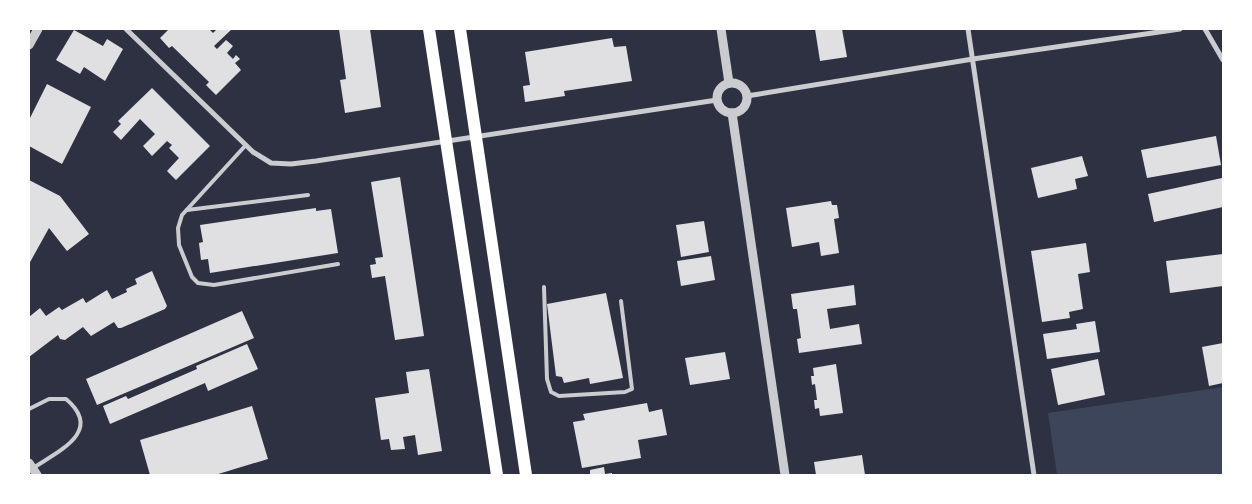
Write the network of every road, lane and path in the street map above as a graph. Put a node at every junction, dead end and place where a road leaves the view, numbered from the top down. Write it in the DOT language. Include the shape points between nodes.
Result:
graph roads {
  1 [pos="38,29"];
  2 [pos="126,29"];
  3 [pos="429,29"];
  4 [pos="460,29"];
  5 [pos="721,29"];
  6 [pos="968,29"];
  7 [pos="1180,29"];
  8 [pos="1205,29"];
  9 [pos="29,45"];
  10 [pos="973,59"];
  11 [pos="1223,60"];
  12 [pos="729,83"];
  13 [pos="747,96"];
  14 [pos="717,100"];
  15 [pos="732,114"];
  16 [pos="476,136"];
  17 [pos="446,140"];
  18 [pos="246,146"];
  19 [pos="308,194"];
  20 [pos="187,210"];
  21 [pos="338,264"];
  22 [pos="544,287"];
  23 [pos="621,301"];
  24 [pos="29,409"];
  25 [pos="33,469"];
  26 [pos="497,475"];
  27 [pos="526,475"];
  28 [pos="785,475"];
  29 [pos="1034,475"];
  1 -- 9 [label="street"];
  2 -- 18 [label="street"];
  3 -- 17 [label="main road"];
  4 -- 16 [label="main road"];
  5 -- 12 [label="street"];
  6 -- 10 [label="street"];
  7 -- 10 [label="street"];
  8 -- 11 [label="street"];
  10 -- 13 [label="street"];
  10 -- 29 [label="street"];
  12 -- 13 [label="street" via="739,85"];
  12 -- 14 [label="street" via="721,88"];
  13 -- 15 [label="street" via="745,106"];
  14 -- 15 [label="street" via="722,110"];
  14 -- 16 [label="street"];
  15 -- 28 [label="street"];
  16 -- 17 [label="street"];
  16 -- 27 [label="main road"];
  17 -- 18 [label="street" via="291,164 271,163"];
  17 -- 26 [label="main road"];
  18 -- 20 [label="lane"];
  19 -- 20 [label="lane"];
  20 -- 21 [label="lane" via="178,228 179,245 192,277 198,282 214,285"];
  22 -- 23 [label="lane" via="548,379 551,392 559,396 632,389"];
  24 -- 25 [label="lane" via="49,399 66,399 82,418 80,432 69,444"];
}
